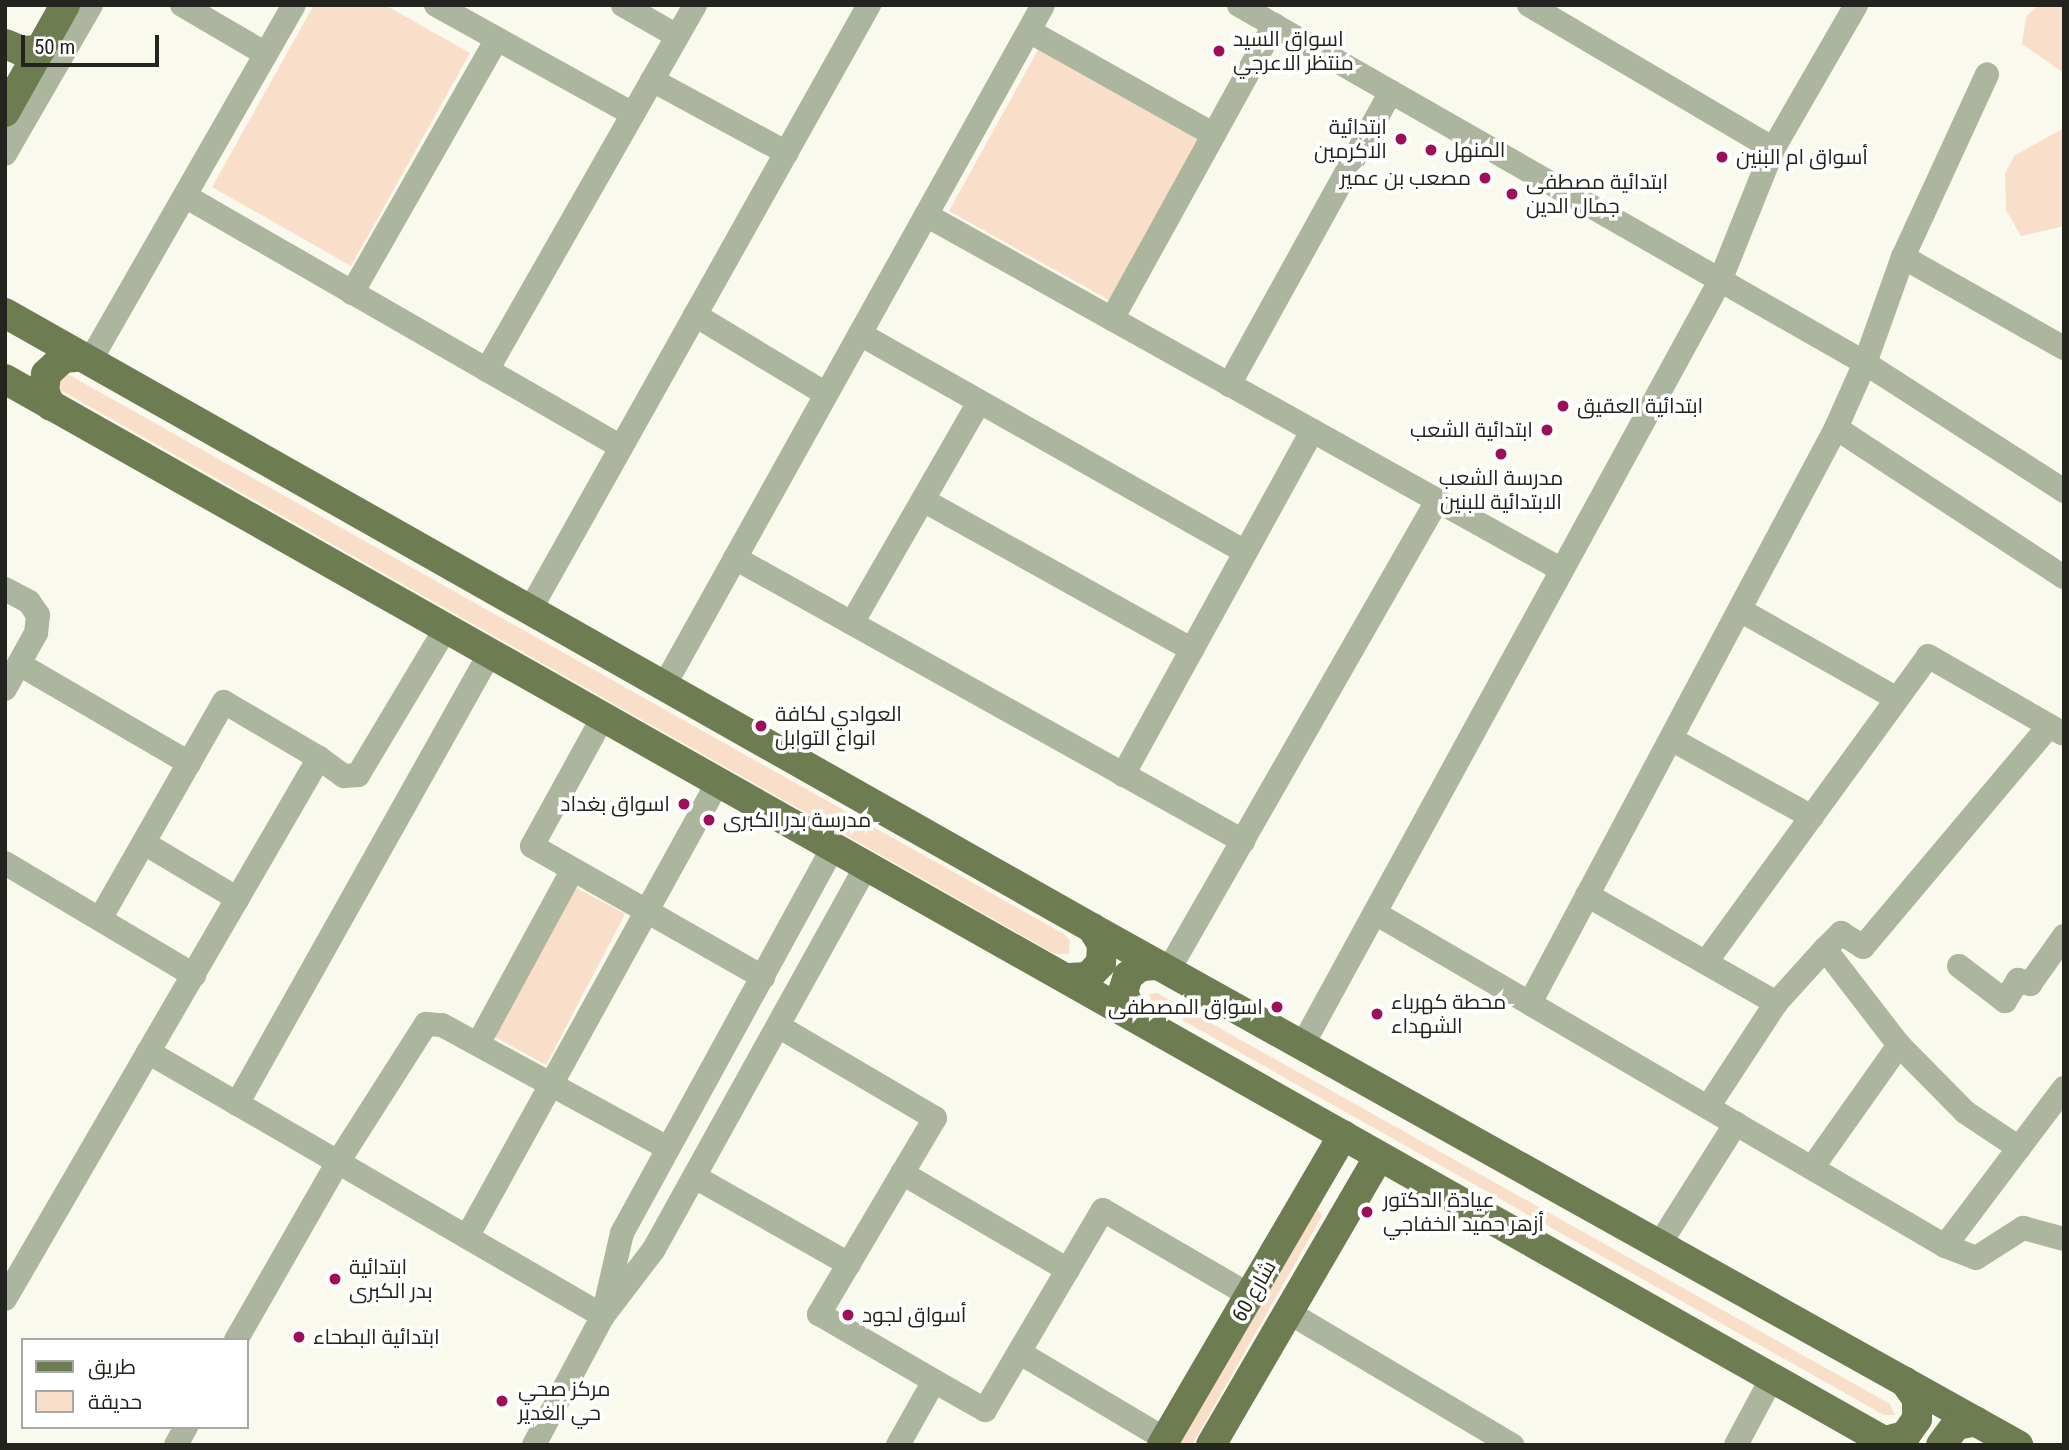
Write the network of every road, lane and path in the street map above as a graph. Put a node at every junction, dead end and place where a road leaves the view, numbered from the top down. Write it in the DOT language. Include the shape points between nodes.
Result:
graph roads {
  1 [pos="65,5"];
  2 [pos="91,5"];
  3 [pos="182,5"];
  4 [pos="294,5"];
  5 [pos="436,5"];
  6 [pos="623,5"];
  7 [pos="695,5"];
  8 [pos="869,5"];
  9 [pos="1043,5"];
  10 [pos="1239,5"];
  11 [pos="1529,5"];
  12 [pos="1856,5"];
  13 [pos="1274,25"];
  14 [pos="1029,31"];
  15 [pos="677,36"];
  16 [pos="497,39"];
  17 [pos="5,44"];
  18 [pos="40,50"];
  19 [pos="266,54"];
  20 [pos="1987,74"];
  21 [pos="652,80"];
  22 [pos="1391,92"];
  23 [pos="8,94"];
  24 [pos="633,114"];
  25 [pos="1214,135"];
  26 [pos="1773,149"];
  27 [pos="787,153"];
  28 [pos="5,154"];
  29 [pos="185,196"];
  30 [pos="926,215"];
  31 [pos="1903,257"];
  32 [pos="1720,281"];
  33 [pos="352,292"];
  34 [pos="5,313"];
  35 [pos="695,316"];
  36 [pos="1112,319"];
  37 [pos="860,334"];
  38 [pos="2064,348"];
  39 [pos="85,359"];
  40 [pos="1865,363"];
  41 [pos="487,370"];
  42 [pos="5,379"];
  43 [pos="1229,385"];
  44 [pos="827,394"];
  45 [pos="979,402"];
  46 [pos="51,406"];
  47 [pos="1836,428"];
  48 [pos="1312,431"];
  49 [pos="621,447"];
  50 [pos="2064,491"];
  51 [pos="923,500"];
  52 [pos="1437,501"];
  53 [pos="1245,552"];
  54 [pos="735,558"];
  55 [pos="1562,570"];
  56 [pos="2064,577"];
  57 [pos="5,589"];
  58 [pos="530,610"];
  59 [pos="1741,610"];
  60 [pos="852,623"];
  61 [pos="446,628"];
  62 [pos="1192,650"];
  63 [pos="490,653"];
  64 [pos="19,664"];
  65 [pos="664,686"];
  66 [pos="5,689"];
  67 [pos="1897,699"];
  68 [pos="603,717"];
  69 [pos="2056,730"];
  70 [pos="1671,739"];
  71 [pos="319,758"];
  72 [pos="189,764"];
  73 [pos="1123,775"];
  74 [pos="718,782"];
  75 [pos="1812,817"];
  76 [pos="1243,841"];
  77 [pos="144,843"];
  78 [pos="833,847"];
  79 [pos="5,863"];
  80 [pos="866,866"];
  81 [pos="572,871"];
  82 [pos="1587,895"];
  83 [pos="237,899"];
  84 [pos="647,912"];
  85 [pos="1375,913"];
  86 [pos="100,919"];
  87 [pos="1092,928"];
  88 [pos="2064,936"];
  89 [pos="1825,948"];
  90 [pos="1706,961"];
  91 [pos="1959,966"];
  92 [pos="1163,968"];
  93 [pos="194,975"];
  94 [pos="762,977"];
  95 [pos="1069,978"];
  96 [pos="1530,1003"];
  97 [pos="1776,1003"];
  98 [pos="1132,1015"];
  99 [pos="778,1026"];
  100 [pos="478,1044"];
  101 [pos="1302,1045"];
  102 [pos="1899,1045"];
  103 [pos="148,1052"];
  104 [pos="551,1086"];
  105 [pos="2064,1088"];
  106 [pos="694,1102"];
  107 [pos="237,1104"];
  108 [pos="1708,1107"];
  109 [pos="725,1121"];
  110 [pos="1736,1124"];
  111 [pos="1343,1135"];
  112 [pos="668,1148"];
  113 [pos="2019,1148"];
  114 [pos="1379,1156"];
  115 [pos="338,1162"];
  116 [pos="1812,1168"];
  117 [pos="902,1173"];
  118 [pos="695,1177"];
  119 [pos="1306,1200"];
  120 [pos="1340,1221"];
  121 [pos="467,1237"];
  122 [pos="2064,1238"];
  123 [pos="1659,1245"];
  124 [pos="1945,1246"];
  125 [pos="849,1265"];
  126 [pos="1068,1270"];
  127 [pos="1251,1297"];
  128 [pos="5,1299"];
  129 [pos="1288,1312"];
  130 [pos="603,1316"];
  131 [pos="237,1338"];
  132 [pos="1020,1353"];
  133 [pos="1772,1378"];
  134 [pos="934,1381"];
  135 [pos="1905,1382"];
  136 [pos="1976,1421"];
  137 [pos="185,1429"];
  138 [pos="1163,1442"];
  139 [pos="1888,1443"];
  140 [pos="176,1445"];
  141 [pos="534,1445"];
  142 [pos="898,1445"];
  143 [pos="1211,1445"];
  144 [pos="1512,1445"];
  145 [pos="1736,1445"];
  146 [pos="1941,1445"];
  147 [pos="2018,1445"];
  1 -- 18 [label="main road"];
  2 -- 28 [label="street"];
  3 -- 19 [label="street"];
  4 -- 19 [label="street"];
  5 -- 16 [label="street"];
  6 -- 15 [label="street"];
  7 -- 15 [label="street"];
  8 -- 27 [label="street"];
  9 -- 14 [label="street"];
  10 -- 13 [label="street"];
  11 -- 26 [label="street"];
  12 -- 26 [label="street"];
  13 -- 22 [label="street"];
  13 -- 25 [label="street"];
  14 -- 25 [label="street"];
  14 -- 30 [label="street"];
  15 -- 21 [label="street"];
  16 -- 24 [label="street"];
  16 -- 33 [label="street"];
  17 -- 18 [label="main road" via="22,51"];
  18 -- 23 [label="main road"];
  19 -- 29 [label="street"];
  20 -- 31 [label="street"];
  21 -- 24 [label="street"];
  21 -- 27 [label="street"];
  22 -- 32 [label="street"];
  22 -- 43 [label="street"];
  24 -- 41 [label="street"];
  25 -- 36 [label="street"];
  26 -- 32 [label="street"];
  27 -- 35 [label="street"];
  29 -- 33 [label="street"];
  29 -- 39 [label="street"];
  30 -- 36 [label="street"];
  30 -- 37 [label="street"];
  31 -- 38 [label="street"];
  31 -- 40 [label="street"];
  32 -- 40 [label="street"];
  32 -- 55 [label="street"];
  33 -- 41 [label="street"];
  34 -- 39 [label="main road"];
  35 -- 44 [label="street"];
  35 -- 49 [label="street"];
  36 -- 43 [label="street"];
  37 -- 44 [label="street"];
  37 -- 45 [label="street"];
  39 -- 46 [label="main road" via="63,358 46,374 44,391"];
  39 -- 58 [label="main road"];
  40 -- 47 [label="street"];
  40 -- 50 [label="street"];
  41 -- 49 [label="street"];
  42 -- 46 [label="main road"];
  43 -- 48 [label="street"];
  44 -- 54 [label="street"];
  45 -- 51 [label="street"];
  45 -- 53 [label="street"];
  46 -- 61 [label="main road"];
  47 -- 56 [label="street"];
  47 -- 59 [label="street"];
  48 -- 52 [label="street"];
  48 -- 53 [label="street"];
  49 -- 58 [label="street"];
  51 -- 60 [label="street"];
  51 -- 62 [label="street"];
  52 -- 55 [label="street"];
  52 -- 76 [label="street"];
  53 -- 62 [label="street"];
  54 -- 60 [label="street"];
  54 -- 65 [label="street"];
  55 -- 85 [label="street"];
  57 -- 64 [label="street" via="29,602 37,615 36,633"];
  58 -- 65 [label="main road"];
  59 -- 67 [label="street"];
  59 -- 70 [label="street"];
  60 -- 73 [label="street"];
  61 -- 63 [label="main road"];
  61 -- 71 [label="street" via="358,775 344,776"];
  62 -- 73 [label="street"];
  63 -- 68 [label="main road"];
  63 -- 107 [label="street"];
  64 -- 66 [label="street"];
  64 -- 72 [label="street"];
  65 -- 87 [label="main road"];
  67 -- 69 [label="street" via="1928,656"];
  67 -- 75 [label="street"];
  68 -- 74 [label="main road"];
  68 -- 81 [label="street" via="531,846"];
  69 -- 89 [label="street" via="1863,947 1842,933"];
  70 -- 75 [label="street"];
  70 -- 82 [label="street"];
  71 -- 72 [label="street" via="224,702"];
  71 -- 83 [label="street"];
  72 -- 77 [label="street"];
  73 -- 76 [label="street"];
  74 -- 78 [label="main road"];
  74 -- 84 [label="street"];
  75 -- 90 [label="street"];
  76 -- 92 [label="street"];
  77 -- 83 [label="street"];
  77 -- 86 [label="street"];
  78 -- 80 [label="main road"];
  78 -- 94 [label="street"];
  79 -- 86 [label="street"];
  80 -- 95 [label="main road"];
  80 -- 99 [label="street"];
  81 -- 84 [label="street"];
  81 -- 100 [label="street"];
  82 -- 90 [label="street"];
  82 -- 96 [label="street"];
  83 -- 93 [label="street"];
  84 -- 94 [label="street"];
  84 -- 104 [label="street"];
  85 -- 96 [label="street"];
  85 -- 101 [label="street"];
  86 -- 93 [label="street"];
  87 -- 92 [label="main road"];
  87 -- 95 [label="main road" via="1102,944 1101,963 1088,977"];
  88 -- 91 [label="street" via="2030,984 2018,980 2005,1001"];
  89 -- 97 [label="street"];
  89 -- 102 [label="street"];
  90 -- 97 [label="street"];
  92 -- 98 [label="main road" via="1141,966 1128,976 1122,992"];
  92 -- 101 [label="main road"];
  93 -- 103 [label="street"];
  94 -- 106 [label="street"];
  95 -- 98 [label="main road"];
  96 -- 108 [label="street"];
  97 -- 108 [label="street"];
  98 -- 111 [label="main road"];
  99 -- 109 [label="street"];
  99 -- 117 [label="street" via="935,1118"];
  100 -- 104 [label="street"];
  100 -- 115 [label="street" via="433,1021 426,1024"];
  101 -- 123 [label="main road"];
  102 -- 113 [label="street" via="1965,1112"];
  102 -- 116 [label="street"];
  103 -- 107 [label="street"];
  103 -- 128 [label="street"];
  104 -- 112 [label="street"];
  104 -- 121 [label="street"];
  105 -- 113 [label="street"];
  106 -- 109 [label="street"];
  106 -- 112 [label="street"];
  107 -- 115 [label="street"];
  108 -- 110 [label="street"];
  109 -- 118 [label="street"];
  110 -- 116 [label="street"];
  110 -- 123 [label="street"];
  111 -- 114 [label="main road"];
  111 -- 119 [label="main road, شارع 60"];
  112 -- 130 [label="street" via="622,1233"];
  113 -- 124 [label="street"];
  114 -- 120 [label="main road, شارع 60"];
  114 -- 133 [label="main road"];
  115 -- 121 [label="street"];
  115 -- 131 [label="street"];
  116 -- 124 [label="street"];
  117 -- 125 [label="street"];
  117 -- 126 [label="street"];
  118 -- 125 [label="street"];
  118 -- 130 [label="street" via="643,1267"];
  119 -- 120 [label="main road" via="1328,1203"];
  119 -- 127 [label="main road, شارع 60"];
  120 -- 129 [label="main road, شارع 60"];
  121 -- 130 [label="street"];
  122 -- 124 [label="street" via="2023,1228 1976,1258"];
  123 -- 135 [label="main road"];
  125 -- 134 [label="street" via="819,1314"];
  126 -- 127 [label="street" via="1104,1210"];
  126 -- 132 [label="street"];
  127 -- 138 [label="main road, شارع 60"];
  129 -- 143 [label="main road, شارع 60"];
  129 -- 144 [label="street"];
  130 -- 141 [label="street"];
  132 -- 134 [label="street" via="985,1410"];
  132 -- 138 [label="street"];
  133 -- 139 [label="main road"];
  133 -- 145 [label="street"];
  134 -- 142 [label="street"];
  135 -- 136 [label="main road"];
  135 -- 139 [label="main road" via="1917,1399 1917,1419 1905,1436"];
  136 -- 146 [label="main road" via="1956,1425"];
  136 -- 147 [label="main road"];
  137 -- 140 [label="street"];
}
